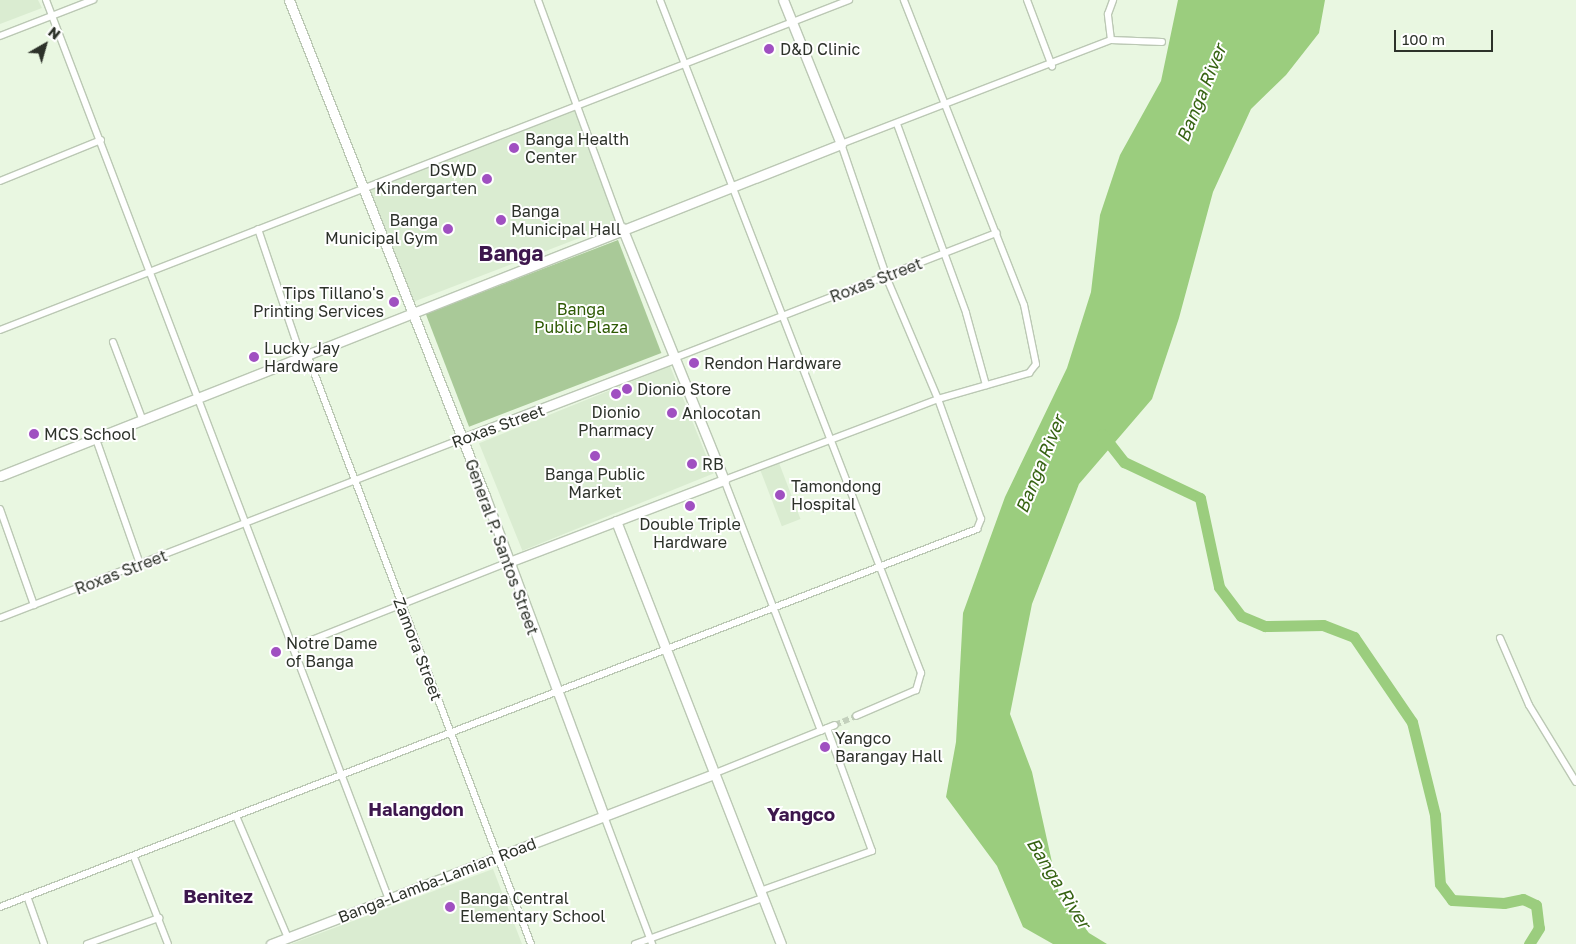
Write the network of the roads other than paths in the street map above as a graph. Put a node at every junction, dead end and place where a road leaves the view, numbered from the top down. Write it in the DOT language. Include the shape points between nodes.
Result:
graph roads {
  1 [pos="46,0"];
  2 [pos="93,0"];
  3 [pos="289,0"];
  4 [pos="538,0"];
  5 [pos="660,0"];
  6 [pos="782,0"];
  7 [pos="849,0"];
  8 [pos="904,0"];
  9 [pos="1027,0"];
  10 [pos="1114,0"];
  11 [pos="52,16"];
  12 [pos="791,22"];
  13 [pos="0,36"];
  14 [pos="1111,40"];
  15 [pos="1162,42"];
  16 [pos="683,62"];
  17 [pos="1052,66"];
  18 [pos="579,104"];
  19 [pos="949,106"];
  20 [pos="897,124"];
  21 [pos="101,140"];
  22 [pos="841,144"];
  23 [pos="0,181"];
  24 [pos="363,187"];
  25 [pos="732,190"];
  26 [pos="622,228"];
  27 [pos="258,229"];
  28 [pos="997,233"];
  29 [pos="945,254"];
  30 [pos="151,270"];
  31 [pos="887,275"];
  32 [pos="414,314"];
  33 [pos="783,316"];
  34 [pos="0,330"];
  35 [pos="113,342"];
  36 [pos="304,355"];
  37 [pos="674,358"];
  38 [pos="986,385"];
  39 [pos="200,398"];
  40 [pos="938,399"];
  41 [pos="142,420"];
  42 [pos="96,439"];
  43 [pos="462,439"];
  44 [pos="831,440"];
  45 [pos="0,476"];
  46 [pos="354,480"];
  47 [pos="724,480"];
  48 [pos="0,509"];
  49 [pos="616,522"];
  50 [pos="246,524"];
  51 [pos="508,562"];
  52 [pos="140,564"];
  53 [pos="878,567"];
  54 [pos="34,605"];
  55 [pos="401,607"];
  56 [pos="774,607"];
  57 [pos="0,618"];
  58 [pos="1500,638"];
  59 [pos="294,647"];
  60 [pos="665,649"];
  61 [pos="554,690"];
  62 [pos="856,716"];
  63 [pos="835,725"];
  64 [pos="824,730"];
  65 [pos="450,732"];
  66 [pos="344,772"];
  67 [pos="713,774"];
  68 [pos="1576,782"];
  69 [pos="236,816"];
  70 [pos="604,816"];
  71 [pos="134,857"];
  72 [pos="498,857"];
  73 [pos="761,894"];
  74 [pos="27,896"];
  75 [pos="388,897"];
  76 [pos="0,907"];
  77 [pos="159,918"];
  78 [pos="288,938"];
  79 [pos="651,941"];
  80 [pos="44,944"];
  81 [pos="87,944"];
  82 [pos="168,944"];
  83 [pos="271,944"];
  84 [pos="531,944"];
  85 [pos="635,944"];
  86 [pos="781,944"];
  1 -- 11 [label="street"];
  2 -- 11 [label="street"];
  3 -- 24 [label="main road, General P. Santos Street"];
  4 -- 18 [label="street"];
  5 -- 16 [label="street"];
  6 -- 12 [label="main road"];
  7 -- 12 [label="street"];
  8 -- 19 [label="street"];
  9 -- 17 [label="street"];
  10 -- 14 [label="street" via="1108,14"];
  11 -- 13 [label="street"];
  11 -- 21 [label="street"];
  12 -- 16 [label="street"];
  12 -- 22 [label="main road"];
  14 -- 15 [label="street"];
  14 -- 17 [label="street"];
  16 -- 18 [label="street"];
  16 -- 25 [label="street"];
  17 -- 19 [label="street"];
  18 -- 24 [label="street"];
  18 -- 26 [label="street"];
  19 -- 20 [label="street"];
  19 -- 28 [label="street"];
  20 -- 22 [label="street"];
  20 -- 29 [label="street"];
  21 -- 23 [label="street"];
  21 -- 30 [label="street"];
  22 -- 25 [label="main road"];
  22 -- 31 [label="street"];
  24 -- 27 [label="street"];
  24 -- 32 [label="main road, General P. Santos Street"];
  25 -- 26 [label="main road"];
  25 -- 33 [label="street"];
  26 -- 32 [label="main road"];
  26 -- 37 [label="main road"];
  27 -- 30 [label="street"];
  27 -- 36 [label="street, Zamora Street"];
  28 -- 29 [label="street, Roxas Street"];
  28 -- 38 [label="street" via="1024,305 1037,360 1032,371"];
  29 -- 31 [label="street, Roxas Street"];
  29 -- 38 [label="street"];
  30 -- 34 [label="street"];
  30 -- 39 [label="street"];
  31 -- 33 [label="street, Roxas Street"];
  31 -- 40 [label="street"];
  32 -- 36 [label="main road"];
  32 -- 43 [label="main road, General P. Santos Street"];
  33 -- 37 [label="street, Roxas Street"];
  33 -- 44 [label="street"];
  35 -- 41 [label="street"];
  36 -- 39 [label="main road"];
  36 -- 46 [label="street, Zamora Street"];
  37 -- 43 [label="main road, Roxas Street"];
  37 -- 47 [label="main road"];
  38 -- 40 [label="street"];
  39 -- 41 [label="main road"];
  39 -- 50 [label="street"];
  40 -- 44 [label="street"];
  40 -- 53 [label="street" via="981,524 970,534"];
  41 -- 42 [label="main road"];
  42 -- 45 [label="main road"];
  42 -- 52 [label="street"];
  43 -- 46 [label="street, Roxas Street"];
  43 -- 51 [label="main road, General P. Santos Street"];
  44 -- 47 [label="street"];
  44 -- 53 [label="street"];
  46 -- 50 [label="street, Roxas Street"];
  46 -- 55 [label="street, Zamora Street"];
  47 -- 49 [label="main road"];
  47 -- 56 [label="street"];
  48 -- 54 [label="street"];
  49 -- 51 [label="main road"];
  49 -- 60 [label="main road"];
  50 -- 52 [label="street, Roxas Street"];
  50 -- 59 [label="street"];
  51 -- 55 [label="street"];
  51 -- 61 [label="main road, General P. Santos Street"];
  52 -- 54 [label="street, Roxas Street"];
  53 -- 56 [label="street"];
  53 -- 62 [label="street" via="922,678 910,693"];
  54 -- 57 [label="street, Roxas Street"];
  55 -- 59 [label="street"];
  55 -- 65 [label="street, Zamora Street"];
  56 -- 60 [label="street"];
  56 -- 64 [label="street"];
  58 -- 68 [label="street" via="1529,705"];
  59 -- 66 [label="street"];
  60 -- 61 [label="street"];
  60 -- 67 [label="main road"];
  61 -- 65 [label="street"];
  61 -- 70 [label="main road, General P. Santos Street"];
  63 -- 64 [label="street"];
  64 -- 67 [label="street"];
  64 -- 73 [label="street" via="872,851"];
  65 -- 66 [label="street"];
  65 -- 72 [label="street, Zamora Street"];
  66 -- 69 [label="street"];
  66 -- 75 [label="street"];
  67 -- 70 [label="main road, Banga-Lamba-Lamian Road"];
  67 -- 73 [label="main road"];
  69 -- 71 [label="street"];
  69 -- 78 [label="street"];
  70 -- 72 [label="main road, Banga-Lamba-Lamian Road"];
  70 -- 79 [label="street"];
  71 -- 74 [label="street"];
  71 -- 77 [label="street"];
  72 -- 75 [label="main road, Banga-Lamba-Lamian Road"];
  72 -- 84 [label="street, Zamora Street"];
  73 -- 79 [label="street"];
  73 -- 86 [label="main road"];
  74 -- 76 [label="street"];
  74 -- 80 [label="street"];
  75 -- 78 [label="main road, Banga-Lamba-Lamian Road"];
  77 -- 81 [label="street"];
  77 -- 82 [label="street"];
  78 -- 83 [label="main road, Banga-Lamba-Lamian Road"];
  79 -- 85 [label="street"];
}
